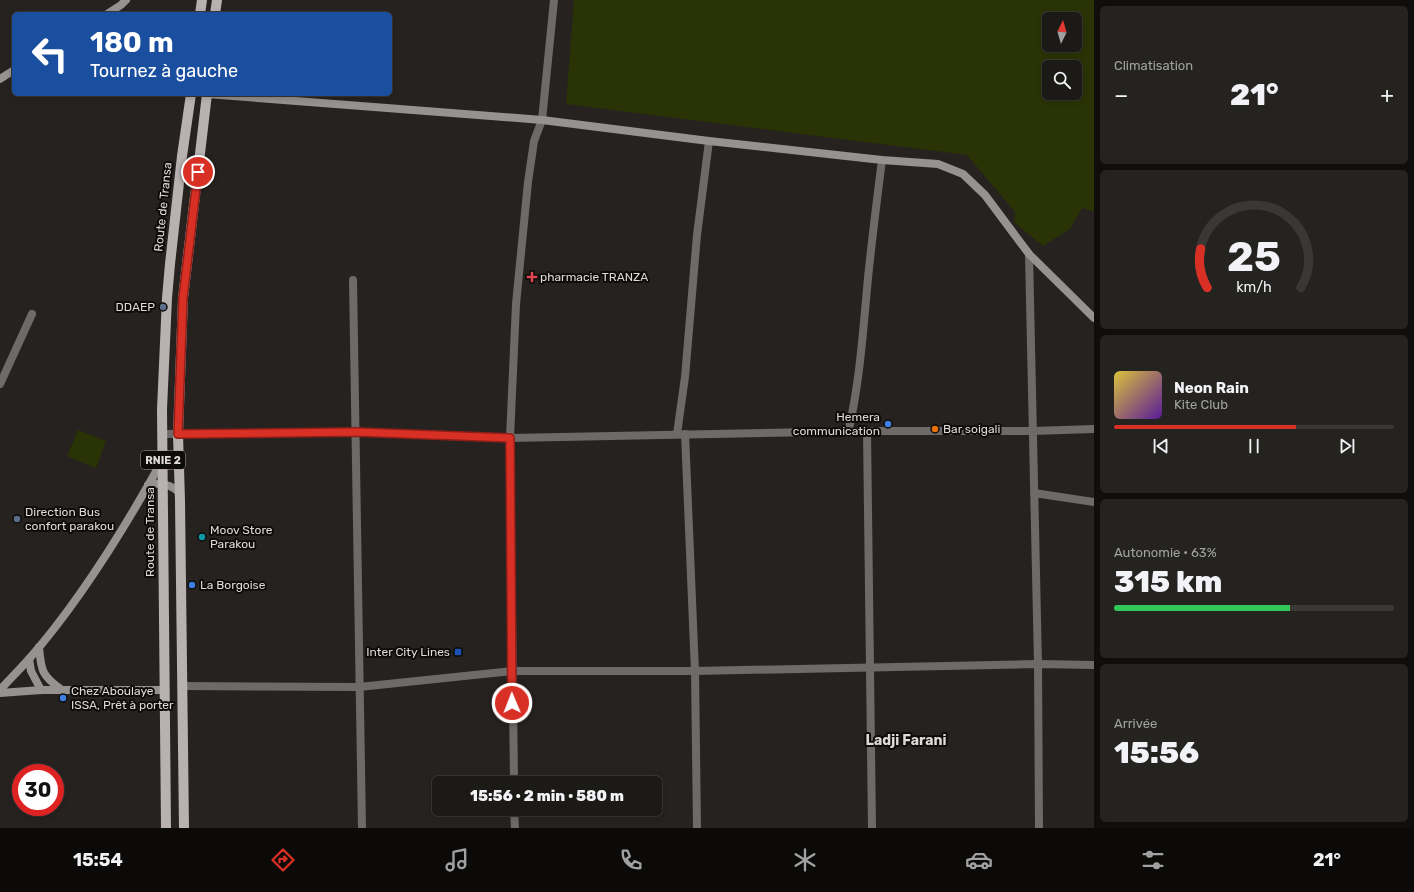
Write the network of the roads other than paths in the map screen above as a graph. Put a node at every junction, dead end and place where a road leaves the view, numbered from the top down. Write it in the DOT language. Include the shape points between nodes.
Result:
graph roads {
  1 [pos="126,0"];
  2 [pos="202,0"];
  3 [pos="217,0"];
  4 [pos="554,0"];
  5 [pos="110,12"];
  6 [pos="200,12"];
  7 [pos="215,12"];
  8 [pos="12,71"];
  9 [pos="0,79"];
  10 [pos="191,96"];
  11 [pos="207,96"];
  12 [pos="233,96"];
  13 [pos="542,120"];
  14 [pos="709,141"];
  15 [pos="882,160"];
  16 [pos="1030,254"];
  17 [pos="353,280"];
  18 [pos="32,314"];
  19 [pos="1094,318"];
  20 [pos="0,384"];
  21 [pos="1094,429"];
  22 [pos="867,431"];
  23 [pos="1032,431"];
  24 [pos="357,432"];
  25 [pos="848,432"];
  26 [pos="162,434"];
  27 [pos="178,434"];
  28 [pos="681,434"];
  29 [pos="510,438"];
  30 [pos="163,459"];
  31 [pos="162,484"];
  32 [pos="148,485"];
  33 [pos="180,493"];
  34 [pos="1034,493"];
  35 [pos="1094,502"];
  36 [pos="39,647"];
  37 [pos="29,659"];
  38 [pos="1038,664"];
  39 [pos="1094,665"];
  40 [pos="871,668"];
  41 [pos="512,671"];
  42 [pos="695,671"];
  43 [pos="182,686"];
  44 [pos="359,687"];
  45 [pos="0,690"];
  46 [pos="41,690"];
  47 [pos="62,690"];
  48 [pos="164,690"];
  49 [pos="0,693"];
  50 [pos="514,776"];
  51 [pos="514,816"];
  52 [pos="166,828"];
  53 [pos="184,828"];
  54 [pos="362,828"];
  55 [pos="514,828"];
  56 [pos="697,828"];
  57 [pos="872,828"];
  58 [pos="1040,828"];
  1 -- 5 [label="street"];
  2 -- 6 [label="main road"];
  3 -- 7 [label="main road"];
  4 -- 13 [label="street"];
  8 -- 9 [label="street"];
  10 -- 26 [label="main road, Route de Transa / RNIE 2" via="167,298"];
  11 -- 27 [label="main road, RNIE 2" via="183,298"];
  12 -- 13 [label="street"];
  13 -- 14 [label="street"];
  13 -- 29 [label="street" via="534,141 528,182 516,304"];
  14 -- 15 [label="street"];
  14 -- 28 [label="street" via="697,235"];
  15 -- 16 [label="street" via="938,164 963,174 985,195"];
  15 -- 25 [label="street" via="855,404"];
  16 -- 19 [label="street"];
  16 -- 23 [label="street"];
  17 -- 24 [label="street"];
  18 -- 20 [label="street"];
  21 -- 23 [label="street"];
  22 -- 23 [label="street"];
  22 -- 25 [label="street"];
  22 -- 40 [label="street"];
  23 -- 34 [label="street"];
  24 -- 27 [label="street"];
  24 -- 29 [label="street"];
  24 -- 44 [label="street"];
  25 -- 28 [label="street"];
  26 -- 27 [label="street"];
  26 -- 30 [label="main road, Route de Transa / RNIE 2"];
  27 -- 33 [label="main road, RNIE 2"];
  28 -- 29 [label="street"];
  28 -- 42 [label="street"];
  29 -- 41 [label="street"];
  30 -- 31 [label="main road, Route de Transa / RNIE 2"];
  30 -- 32 [label="street"];
  31 -- 32 [label="street"];
  31 -- 33 [label="street" via="175,488"];
  31 -- 48 [label="main road, Route de Transa / RNIE 2"];
  32 -- 36 [label="street" via="83,588"];
  33 -- 43 [label="main road, RNIE 2"];
  34 -- 35 [label="street"];
  34 -- 38 [label="street"];
  36 -- 37 [label="street"];
  36 -- 47 [label="street" via="43,671 49,681"];
  37 -- 45 [label="street"];
  37 -- 46 [label="street" via="31,671"];
  38 -- 39 [label="street"];
  38 -- 40 [label="street"];
  38 -- 58 [label="street"];
  40 -- 42 [label="street"];
  40 -- 57 [label="street"];
  41 -- 42 [label="street"];
  41 -- 44 [label="street"];
  41 -- 50 [label="street"];
  42 -- 56 [label="street"];
  43 -- 44 [label="street"];
  43 -- 53 [label="main road, RNIE 2"];
  44 -- 54 [label="street"];
  46 -- 47 [label="street"];
  46 -- 49 [label="street"];
  47 -- 48 [label="street"];
  48 -- 52 [label="main road, Route de Transa / RNIE 2"];
  51 -- 55 [label="street"];
}
